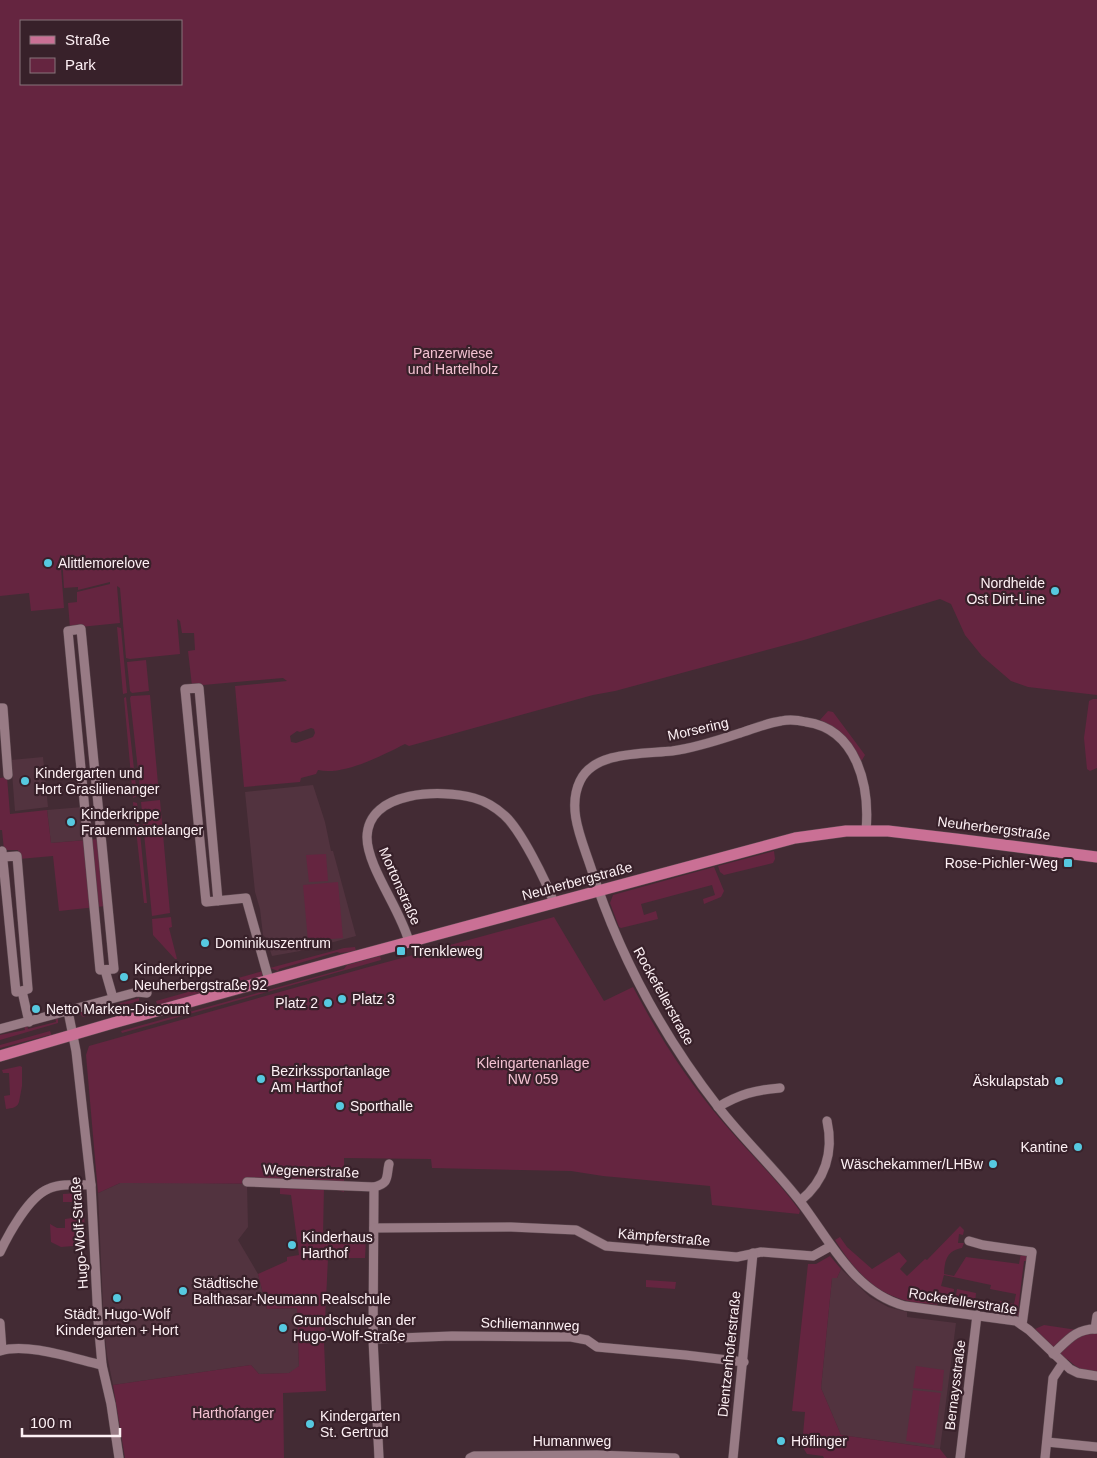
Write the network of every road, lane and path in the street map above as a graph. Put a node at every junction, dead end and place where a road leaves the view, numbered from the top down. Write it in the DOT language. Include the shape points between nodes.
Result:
graph roads {
  1 [pos="87,689"];
  2 [pos="73,691"];
  3 [pos="0,708"];
  4 [pos="8,775"];
  5 [pos="97,792"];
  6 [pos="208,793"];
  7 [pos="83,794"];
  8 [pos="194,794"];
  9 [pos="866,830"];
  10 [pos="1097,857"];
  11 [pos="104,873"];
  12 [pos="91,874"];
  13 [pos="599,891"];
  14 [pos="218,901"];
  15 [pos="554,903"];
  16 [pos="108,914"];
  17 [pos="95,915"];
  18 [pos="409,942"];
  19 [pos="105,970"];
  20 [pos="27,974"];
  21 [pos="14,975"];
  22 [pos="269,980"];
  23 [pos="22,991"];
  24 [pos="147,993"];
  25 [pos="113,998"];
  26 [pos="68,1011"];
  27 [pos="29,1022"];
  28 [pos="0,1029"];
  29 [pos="73,1035"];
  30 [pos="0,1056"];
  31 [pos="780,1088"];
  32 [pos="718,1107"];
  33 [pos="827,1121"];
  34 [pos="390,1164"];
  35 [pos="247,1182"];
  36 [pos="91,1185"];
  37 [pos="374,1187"];
  38 [pos="800,1201"];
  39 [pos="374,1228"];
  40 [pos="969,1240"];
  41 [pos="831,1246"];
  42 [pos="0,1252"];
  43 [pos="754,1253"];
  44 [pos="977,1316"];
  45 [pos="1097,1316"];
  46 [pos="0,1323"];
  47 [pos="1022,1325"];
  48 [pos="1096,1329"];
  49 [pos="373,1339"];
  50 [pos="1,1350"];
  51 [pos="1053,1354"];
  52 [pos="744,1362"];
  53 [pos="1063,1364"];
  54 [pos="102,1365"];
  55 [pos="1097,1376"];
  56 [pos="1047,1442"];
  57 [pos="1097,1447"];
  58 [pos="514,1457"];
  59 [pos="119,1458"];
  60 [pos="379,1458"];
  61 [pos="470,1458"];
  62 [pos="675,1458"];
  63 [pos="733,1458"];
  64 [pos="960,1458"];
  65 [pos="1046,1458"];
  1 -- 2 [label="street"];
  1 -- 2 [label="street" via="81,629 68,631"];
  1 -- 5 [label="street"];
  2 -- 7 [label="street"];
  3 -- 4 [label="street" via="3,708"];
  5 -- 7 [label="street"];
  5 -- 11 [label="street"];
  6 -- 8 [label="street"];
  6 -- 8 [label="street" via="199,688 185,689"];
  6 -- 14 [label="street"];
  7 -- 12 [label="street"];
  8 -- 14 [label="street" via="206,902"];
  9 -- 10 [label="main road, Neuherbergstraße"];
  9 -- 13 [label="main road, Neuherbergstraße" via="795,838"];
  9 -- 13 [label="street, Morsering" via="864,792 854,756 835,732 815,723 780,721 707,744 613,757 600,761 585,774 574,801 580,833"];
  11 -- 12 [label="street"];
  11 -- 16 [label="street"];
  12 -- 17 [label="street"];
  13 -- 15 [label="main road, Neuherbergstraße"];
  13 -- 32 [label="street, Rockefellerstraße" via="647,1000 670,1041"];
  14 -- 22 [label="street" via="246,898"];
  15 -- 18 [label="main road, Neuherbergstraße"];
  15 -- 18 [label="street, Mortonstraße" via="514,827 497,810 476,798 462,795 413,795 385,806 376,814 367,838 372,862 402,920"];
  16 -- 17 [label="street"];
  16 -- 19 [label="street" via="114,969"];
  17 -- 19 [label="street" via="100,970"];
  18 -- 22 [label="main road, Neuherbergstraße"];
  19 -- 25 [label="street"];
  20 -- 21 [label="street"];
  20 -- 21 [label="street" via="17,856 3,854"];
  20 -- 23 [label="street" via="28,989"];
  21 -- 23 [label="street" via="16,992"];
  22 -- 29 [label="main road, Neuherbergstraße"];
  23 -- 27 [label="street"];
  24 -- 25 [label="street"];
  25 -- 26 [label="street"];
  26 -- 27 [label="street"];
  26 -- 29 [label="street"];
  27 -- 28 [label="street"];
  29 -- 30 [label="main road, Neuherbergstraße"];
  29 -- 36 [label="street, Hugo-Wolf-Straße"];
  31 -- 32 [label="street" via="752,1091"];
  32 -- 38 [label="street, Rockefellerstraße"];
  33 -- 38 [label="street" via="830,1147 826,1166 815,1186"];
  34 -- 37 [label="street" via="386,1181"];
  35 -- 37 [label="street, Wegenerstraße"];
  36 -- 42 [label="street" via="57,1186 42,1192 29,1205"];
  36 -- 54 [label="street, Hugo-Wolf-Straße"];
  37 -- 39 [label="street"];
  38 -- 41 [label="street, Rockefellerstraße"];
  39 -- 43 [label="street, Kämpferstraße" via="576,1230 606,1246 737,1257"];
  39 -- 49 [label="street"];
  40 -- 47 [label="street" via="1032,1252"];
  41 -- 43 [label="street, Kämpferstraße" via="813,1256"];
  41 -- 44 [label="street, Rockefellerstraße" via="848,1269 884,1299 905,1306"];
  43 -- 52 [label="street, Dientzenhoferstraße"];
  44 -- 47 [label="street, Rockefellerstraße" via="1009,1319"];
  44 -- 64 [label="street, Bernaysstraße"];
  45 -- 48 [label="street"];
  46 -- 50 [label="street"];
  47 -- 51 [label="street, Rockefellerstraße"];
  48 -- 51 [label="street" via="1079,1331"];
  49 -- 52 [label="street, Schliemannweg" via="452,1336 571,1338 586,1340 596,1347"];
  49 -- 60 [label="street"];
  50 -- 54 [label="street" via="17,1348 52,1353"];
  51 -- 53 [label="street, Rockefellerstraße"];
  52 -- 63 [label="street, Dientzenhoferstraße"];
  53 -- 55 [label="street" via="1078,1373"];
  53 -- 56 [label="street" via="1053,1378"];
  54 -- 59 [label="street, Hugo-Wolf-Straße"];
  56 -- 57 [label="street"];
  56 -- 65 [label="street"];
  58 -- 61 [label="street, Humannweg"];
  58 -- 62 [label="street, Humannweg" via="597,1455"];
}
